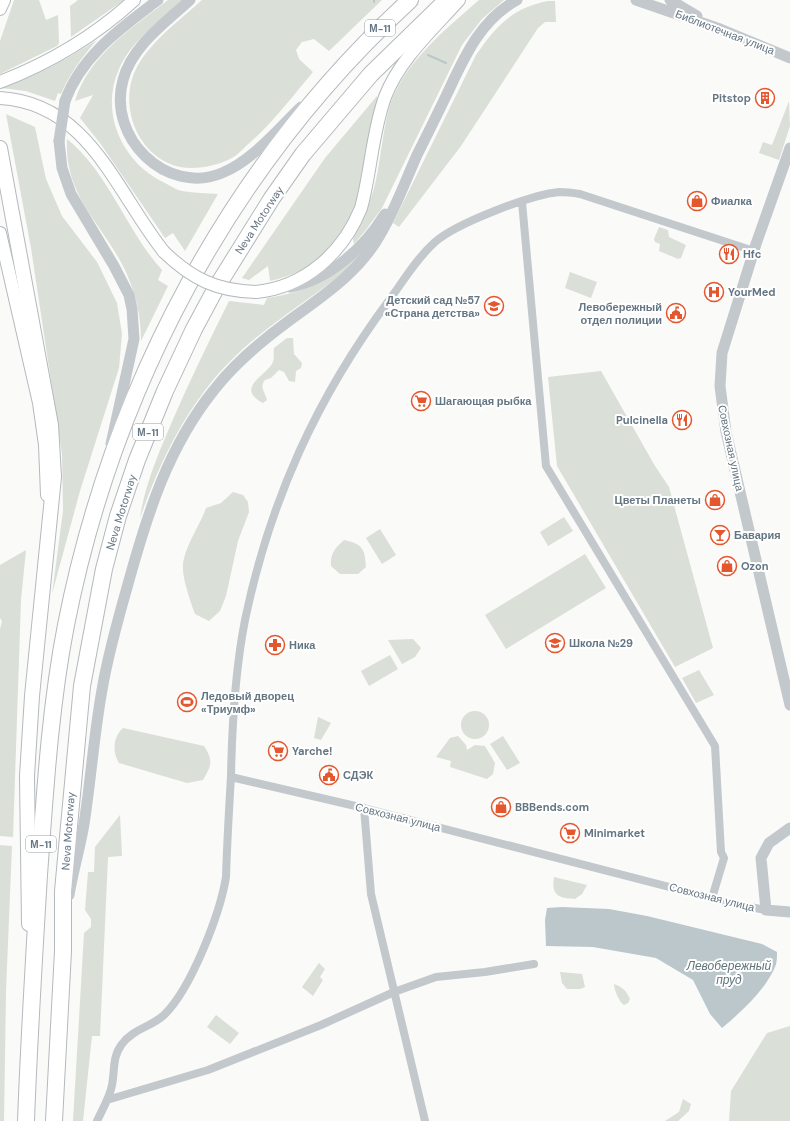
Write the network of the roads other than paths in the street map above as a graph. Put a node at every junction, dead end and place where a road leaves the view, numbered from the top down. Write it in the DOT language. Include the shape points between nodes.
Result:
graph roads {
  1 [pos="4,0"];
  2 [pos="134,0"];
  3 [pos="158,0"];
  4 [pos="190,0"];
  5 [pos="410,0"];
  6 [pos="447,0"];
  7 [pos="459,0"];
  8 [pos="517,0"];
  9 [pos="636,0"];
  10 [pos="670,0"];
  11 [pos="0,9"];
  12 [pos="720,29"];
  13 [pos="352,57"];
  14 [pos="790,58"];
  15 [pos="0,82"];
  16 [pos="0,98"];
  17 [pos="0,148"];
  18 [pos="790,148"];
  19 [pos="418,154"];
  20 [pos="522,202"];
  21 [pos="0,233"];
  22 [pos="754,251"];
  23 [pos="274,290"];
  24 [pos="105,475"];
  25 [pos="48,527"];
  26 [pos="790,705"];
  27 [pos="231,776"];
  28 [pos="364,808"];
  29 [pos="790,828"];
  30 [pos="712,898"];
  31 [pos="766,910"];
  32 [pos="790,912"];
  33 [pos="63,952"];
  34 [pos="534,964"];
  35 [pos="394,992"];
  36 [pos="30,1002"];
  37 [pos="107,1100"];
  38 [pos="26,1121"];
  39 [pos="54,1121"];
  40 [pos="97,1121"];
  41 [pos="425,1121"];
  1 -- 11 [label="main road"];
  2 -- 15 [label="main road" via="77,45"];
  3 -- 24 [label="street, bridge" via="94,52 80,70 65,101 59,141 62,168 72,194 123,283 133,315 134,339"];
  4 -- 13 [label="street" via="154,33 135,55 122,81 120,97 124,125 138,150 161,168 174,174 206,177 235,167 267,140"];
  5 -- 13 [label="highway, М-11"];
  6 -- 33 [label="highway, Neva Motorway / М-11" via="371,74 303,154 244,241 216,288 162,398 118,516 92,630 82,686 70,801 63,891"];
  7 -- 23 [label="main road" via="414,51 391,84 382,111 361,208 342,245 314,271"];
  8 -- 19 [label="street" via="495,15 479,34"];
  9 -- 12 [label="street, Библиотечная улица"];
  10 -- 12 [label="street"];
  12 -- 14 [label="street, Библиотечная улица"];
  13 -- 24 [label="highway, М-11" via="282,141 222,228 170,318 123,423"];
  16 -- 23 [label="main road, bridge" via="49,110 75,128 97,154 149,233 164,252 186,270 208,284 228,290"];
  17 -- 25 [label="highway" via="51,424 54,477"];
  18 -- 22 [label="street, Совхозная улица"];
  19 -- 23 [label="street" via="383,216 354,251 332,269 309,281"];
  19 -- 33 [label="street" via="381,234 362,261 338,285 262,341 228,373 198,411 169,461 142,534 116,626 102,689"];
  20 -- 22 [label="street" via="561,192 580,194"];
  20 -- 27 [label="street" via="456,228 428,248 345,362 300,446 261,552 245,621 233,711"];
  20 -- 30 [label="street" via="546,466 715,746 720,852 724,858"];
  21 -- 25 [label="main road" via="39,403 46,445"];
  22 -- 26 [label="street, Совхозная улица" via="722,353 721,399 726,432"];
  24 -- 36 [label="highway, М-11" via="80,563 56,686 44,797"];
  25 -- 36 [label="highway" via="27,776"];
  27 -- 28 [label="street, Совхозная улица"];
  27 -- 37 [label="street" via="226,877 218,914 183,990 162,1016 152,1024 136,1030 122,1044 114,1060 112,1084"];
  28 -- 30 [label="street, Совхозная улица"];
  28 -- 35 [label="street" via="371,894"];
  29 -- 31 [label="street, Совхозная улица" via="769,843 761,858"];
  30 -- 31 [label="street, Совхозная улица"];
  31 -- 32 [label="street, Совхозная улица"];
  33 -- 39 [label="highway, Neva Motorway / М-11"];
  34 -- 35 [label="street" via="436,977"];
  35 -- 37 [label="street" via="321,1025 208,1070"];
  35 -- 41 [label="street"];
  36 -- 38 [label="highway, М-11"];
  37 -- 40 [label="street"];
}
